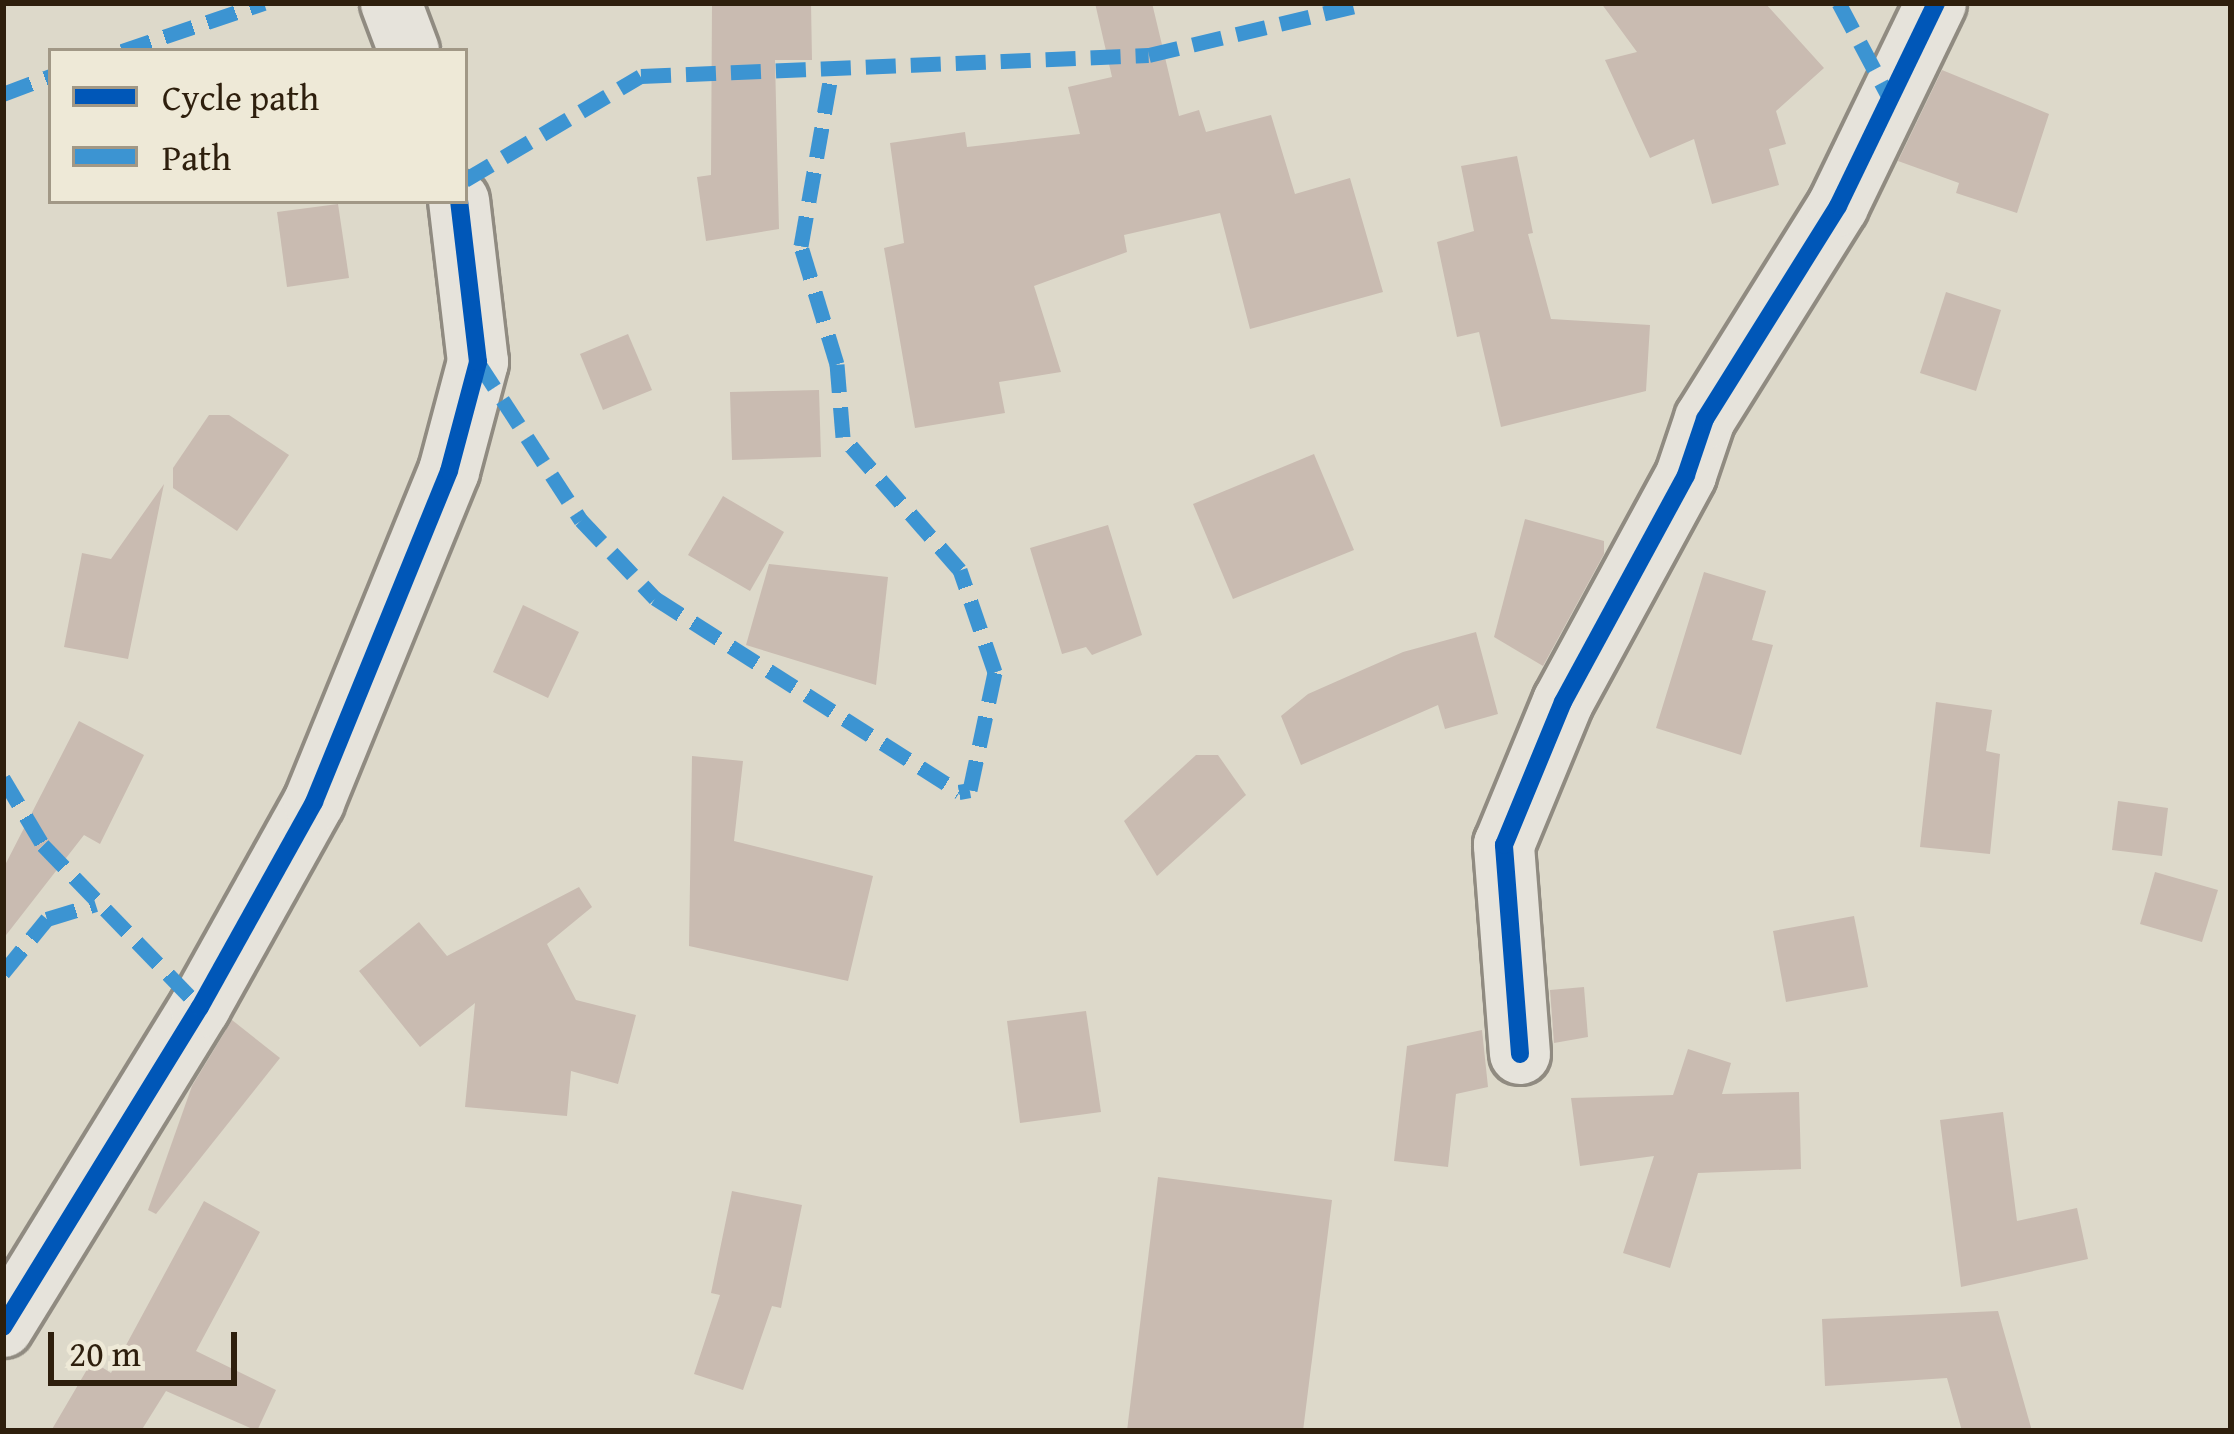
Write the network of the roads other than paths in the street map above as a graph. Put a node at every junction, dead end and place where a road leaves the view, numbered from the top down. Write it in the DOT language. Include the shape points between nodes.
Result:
graph roads {
  1 [pos="391,3"];
  2 [pos="1936,3"];
  3 [pos="408,48"];
  4 [pos="459,204"];
  5 [pos="1520,1054"];
  6 [pos="3,1327"];
  1 -- 3 [label="street"];
  2 -- 5 [label="street" via="1838,206 1705,419 1686,475 1564,702 1504,845"];
  4 -- 6 [label="street" via="478,362 449,471 314,802 200,1007"];
}
